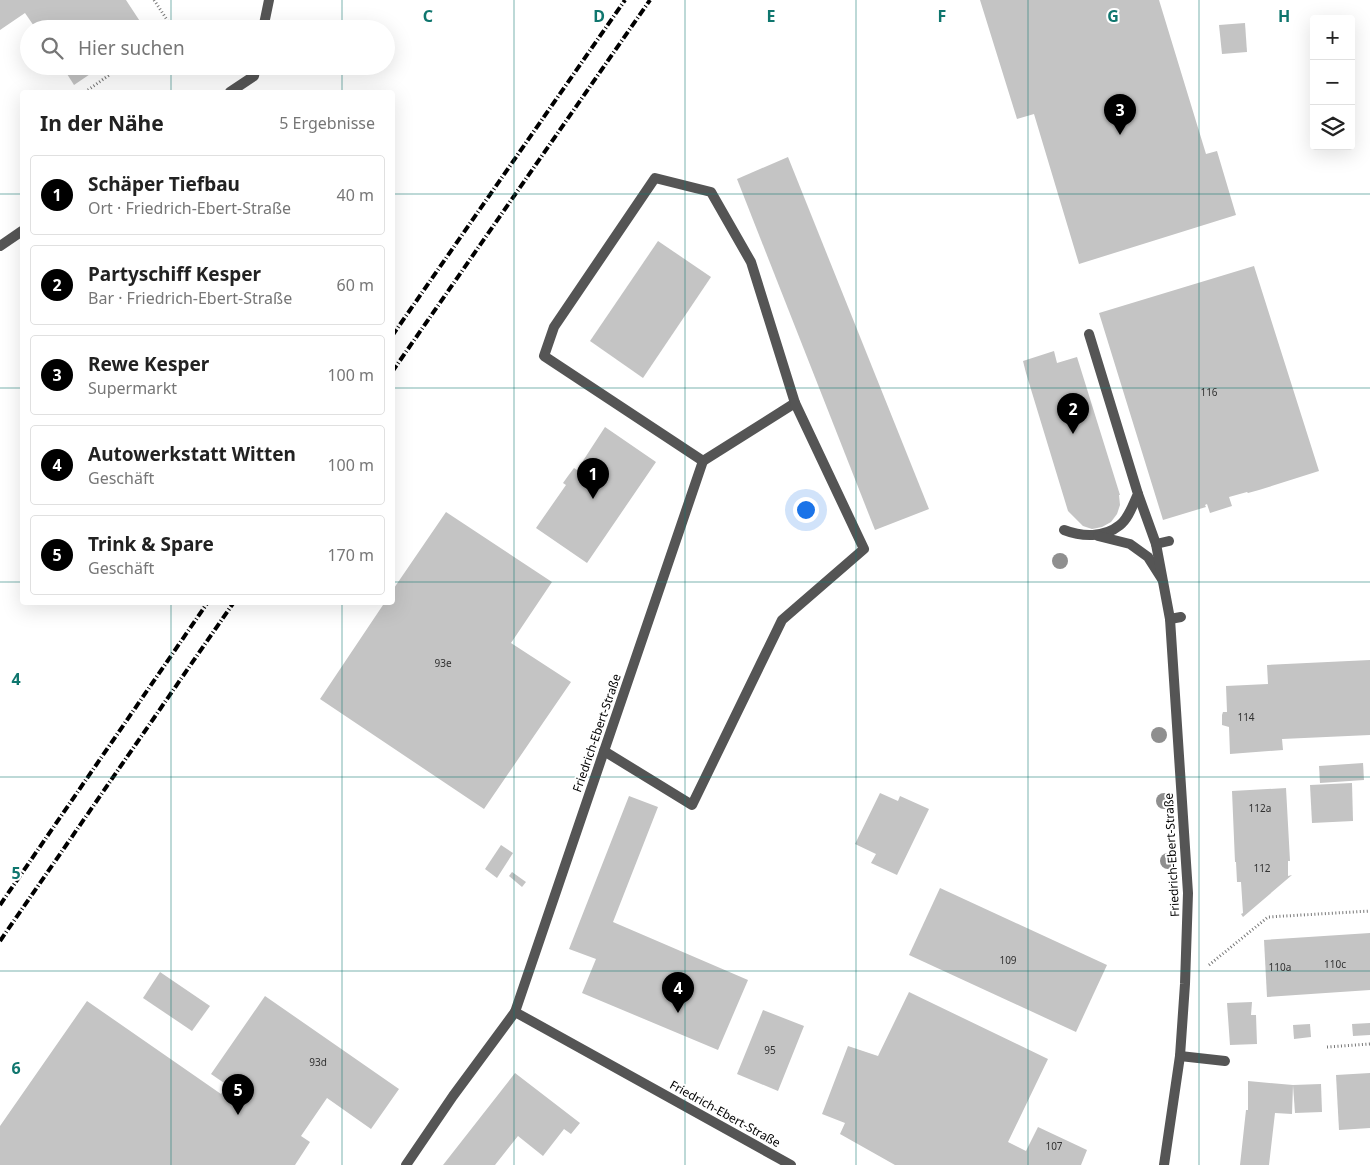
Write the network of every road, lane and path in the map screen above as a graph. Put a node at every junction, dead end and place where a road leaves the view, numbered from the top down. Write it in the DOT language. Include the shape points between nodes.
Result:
graph roads {
  1 [pos="154,0"];
  2 [pos="268,0"];
  3 [pos="167,20"];
  4 [pos="265,20"];
  5 [pos="109,75"];
  6 [pos="254,75"];
  7 [pos="88,90"];
  8 [pos="233,90"];
  9 [pos="20,232"];
  10 [pos="0,246"];
  11 [pos="1089,334"];
  12 [pos="795,403"];
  13 [pos="703,461"];
  14 [pos="1138,494"];
  15 [pos="1064,530"];
  16 [pos="1098,536"];
  17 [pos="1169,541"];
  18 [pos="1156,544"];
  19 [pos="1163,580"];
  20 [pos="1181,617"];
  21 [pos="1170,619"];
  22 [pos="604,751"];
  23 [pos="1370,911"];
  24 [pos="1185,984"];
  25 [pos="515,1012"];
  26 [pos="1370,1044"];
  27 [pos="1327,1047"];
  28 [pos="1180,1056"];
  29 [pos="1226,1061"];
  30 [pos="406,1165"];
  31 [pos="791,1165"];
  32 [pos="1164,1165"];
  1 -- 3 [label="path"];
  2 -- 4 [label="street"];
  5 -- 7 [label="path"];
  6 -- 8 [label="street"];
  9 -- 10 [label="street"];
  11 -- 14 [label="street, Friedrich-Ebert-Straße"];
  12 -- 13 [label="street"];
  12 -- 13 [label="street" via="750,262 711,192 655,178 554,328 544,356"];
  12 -- 22 [label="street" via="864,549 782,620 692,804"];
  13 -- 22 [label="street, Friedrich-Ebert-Straße"];
  14 -- 16 [label="street" via="1120,525"];
  14 -- 18 [label="street, Friedrich-Ebert-Straße"];
  15 -- 16 [label="street" via="1075,535"];
  16 -- 19 [label="street" via="1130,544 1148,557"];
  17 -- 18 [label="street"];
  18 -- 19 [label="street, Friedrich-Ebert-Straße"];
  19 -- 21 [label="street, Friedrich-Ebert-Straße"];
  20 -- 21 [label="street"];
  21 -- 24 [label="street, Friedrich-Ebert-Straße" via="1188,893"];
  22 -- 25 [label="street, Friedrich-Ebert-Straße"];
  23 -- 24 [label="path" via="1268,917"];
  24 -- 28 [label="street, Friedrich-Ebert-Straße"];
  25 -- 30 [label="street, Friedrich-Ebert-Straße"];
  25 -- 31 [label="street, Friedrich-Ebert-Straße"];
  26 -- 27 [label="path"];
  28 -- 29 [label="street"];
  28 -- 32 [label="street, Friedrich-Ebert-Straße"];
}
